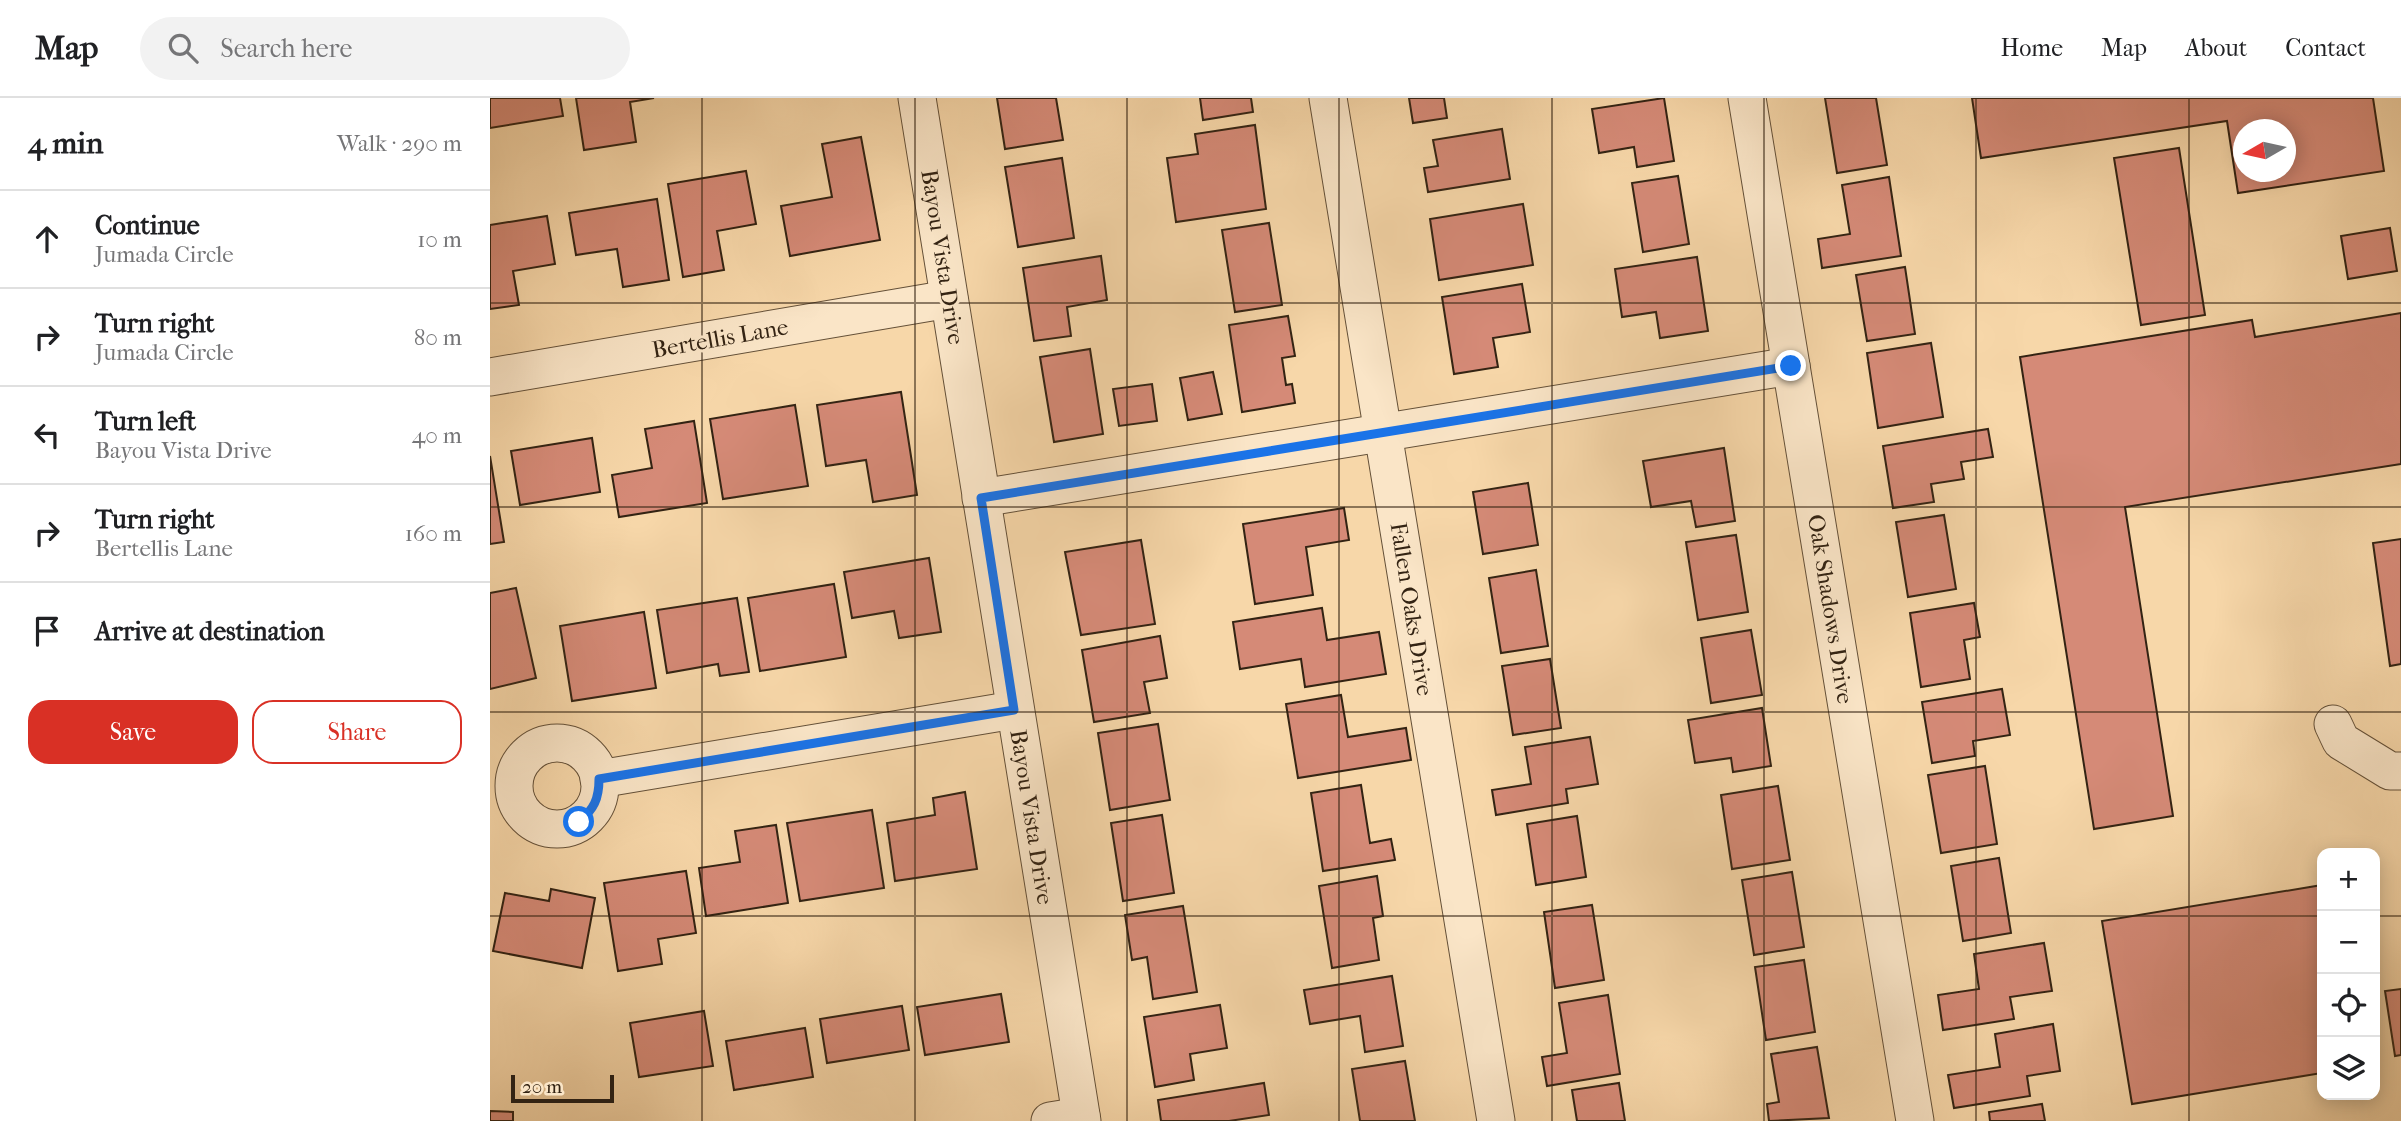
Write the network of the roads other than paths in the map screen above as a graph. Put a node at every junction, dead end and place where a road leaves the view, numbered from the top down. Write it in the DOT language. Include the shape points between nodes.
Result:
graph roads {
  1 [pos="917,98"];
  2 [pos="1328,98"];
  3 [pos="1747,98"];
  4 [pos="949,299"];
  5 [pos="1791,366"];
  6 [pos="490,377"];
  7 [pos="1383,433"];
  8 [pos="981,498"];
  9 [pos="1014,710"];
  10 [pos="2333,724"];
  11 [pos="2401,771"];
  12 [pos="599,779"];
  13 [pos="1071,1119"];
  14 [pos="1496,1121"];
  15 [pos="1914,1121"];
  1 -- 4 [label="street, Bayou Vista Drive"];
  2 -- 7 [label="street, Fallen Oaks Drive"];
  3 -- 5 [label="street, Oak Shadows Drive"];
  4 -- 6 [label="street, Bertellis Lane"];
  4 -- 8 [label="street, Bayou Vista Drive"];
  5 -- 7 [label="street"];
  5 -- 15 [label="street, Oak Shadows Drive"];
  7 -- 8 [label="street"];
  7 -- 14 [label="street, Fallen Oaks Drive"];
  8 -- 9 [label="street, Bayou Vista Drive"];
  9 -- 12 [label="street"];
  9 -- 13 [label="street, Bayou Vista Drive"];
  10 -- 11 [label="street" via="2342,741 2390,771"];
}
